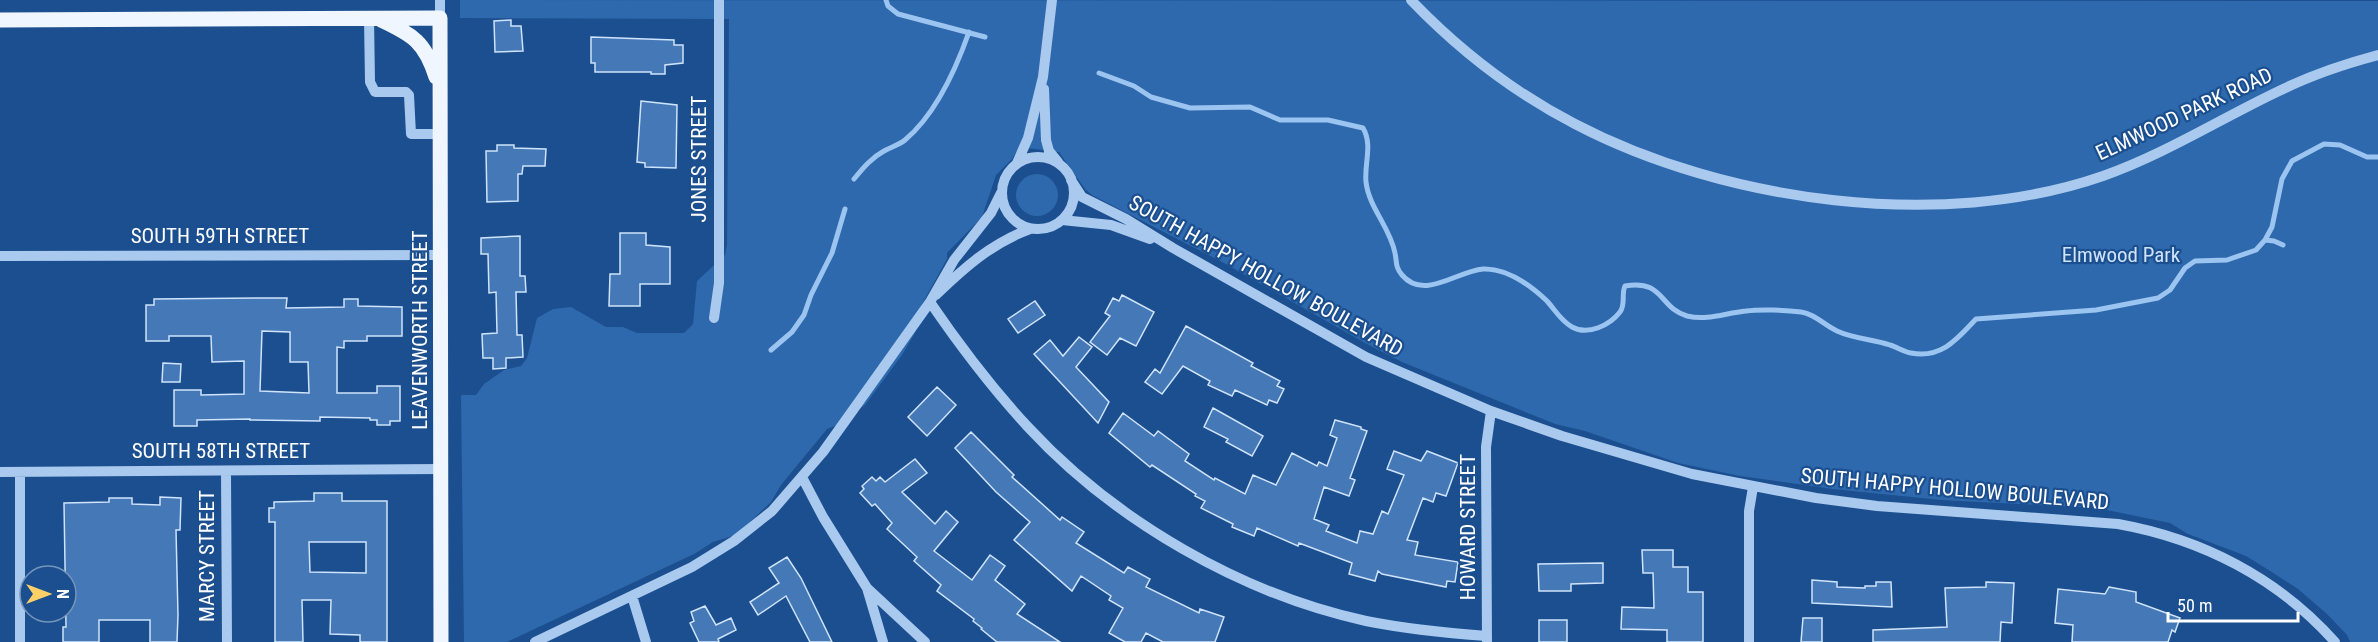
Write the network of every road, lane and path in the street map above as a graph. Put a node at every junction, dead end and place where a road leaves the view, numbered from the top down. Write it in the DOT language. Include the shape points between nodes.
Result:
graph roads {
  1 [pos="440,0"];
  2 [pos="719,0"];
  3 [pos="1052,0"];
  4 [pos="1411,0"];
  5 [pos="372,18"];
  6 [pos="440,18"];
  7 [pos="0,20"];
  8 [pos="2378,55"];
  9 [pos="1043,77"];
  10 [pos="440,89"];
  11 [pos="440,134"];
  12 [pos="1017,164"];
  13 [pos="1062,167"];
  14 [pos="1071,180"];
  15 [pos="1001,193"];
  16 [pos="1062,220"];
  17 [pos="1030,229"];
  18 [pos="1173,248"];
  19 [pos="440,255"];
  20 [pos="0,256"];
  21 [pos="930,302"];
  22 [pos="714,318"];
  23 [pos="1491,411"];
  24 [pos="442,469"];
  25 [pos="226,471"];
  26 [pos="0,472"];
  27 [pos="20,472"];
  28 [pos="802,477"];
  29 [pos="1753,487"];
  30 [pos="867,588"];
  31 [pos="632,596"];
  32 [pos="1487,639"];
  33 [pos="20,642"];
  34 [pos="227,642"];
  35 [pos="441,642"];
  36 [pos="535,642"];
  37 [pos="646,642"];
  38 [pos="883,642"];
  39 [pos="925,642"];
  40 [pos="1749,642"];
  41 [pos="2335,642"];
  1 -- 6 [label="street"];
  2 -- 22 [label="street, JONES STREET" via="719,283"];
  3 -- 9 [label="street"];
  4 -- 8 [label="street, ELMWOOD PARK ROAD" via="1477,60 1544,107 1576,124 1643,153 1715,177 1841,201 1932,204 2023,196 2061,188 2142,160 2313,76"];
  5 -- 6 [label="main road"];
  5 -- 7 [label="main road"];
  5 -- 10 [label="main road" via="406,31 418,41 430,58"];
  5 -- 11 [label="street" via="372,89 406,92 411,134"];
  6 -- 10 [label="main road, LEAVENWORTH STREET"];
  9 -- 12 [label="street" via="1028,138"];
  9 -- 13 [label="street" via="1048,151"];
  10 -- 11 [label="main road, LEAVENWORTH STREET"];
  11 -- 19 [label="main road, LEAVENWORTH STREET"];
  12 -- 13 [label="street" via="1040,157"];
  12 -- 15 [label="street" via="1003,182"];
  13 -- 14 [label="street"];
  14 -- 16 [label="street" via="1073,202"];
  14 -- 18 [label="street, SOUTH HAPPY HOLLOW BOULEVARD" via="1082,197"];
  15 -- 17 [label="street" via="1010,216"];
  15 -- 21 [label="street" via="991,213 944,274"];
  16 -- 17 [label="street" via="1052,226"];
  16 -- 18 [label="street" via="1111,225"];
  17 -- 21 [label="street" via="989,248"];
  18 -- 23 [label="street, SOUTH HAPPY HOLLOW BOULEVARD" via="1366,357"];
  19 -- 20 [label="street, SOUTH 59TH STREET"];
  19 -- 24 [label="main road, LEAVENWORTH STREET"];
  21 -- 28 [label="street"];
  21 -- 32 [label="street" via="963,350 1029,428 1096,488 1157,533 1245,580 1304,603 1364,620"];
  23 -- 29 [label="street, SOUTH HAPPY HOLLOW BOULEVARD" via="1625,456"];
  23 -- 32 [label="street, HOWARD STREET" via="1486,447"];
  24 -- 25 [label="street, SOUTH 58TH STREET"];
  24 -- 35 [label="main road, LEAVENWORTH STREET"];
  25 -- 27 [label="street, SOUTH 58TH STREET"];
  25 -- 34 [label="street, MARCY STREET"];
  26 -- 27 [label="street, SOUTH 58TH STREET"];
  27 -- 33 [label="street"];
  28 -- 30 [label="street"];
  28 -- 31 [label="street" via="772,511 734,541"];
  29 -- 40 [label="street" via="1749,511"];
  29 -- 41 [label="street, SOUTH HAPPY HOLLOW BOULEVARD" via="1877,506 2145,529 2198,546 2259,577 2294,602"];
  30 -- 38 [label="street"];
  30 -- 39 [label="street"];
  31 -- 36 [label="street"];
  31 -- 37 [label="street"];
}
